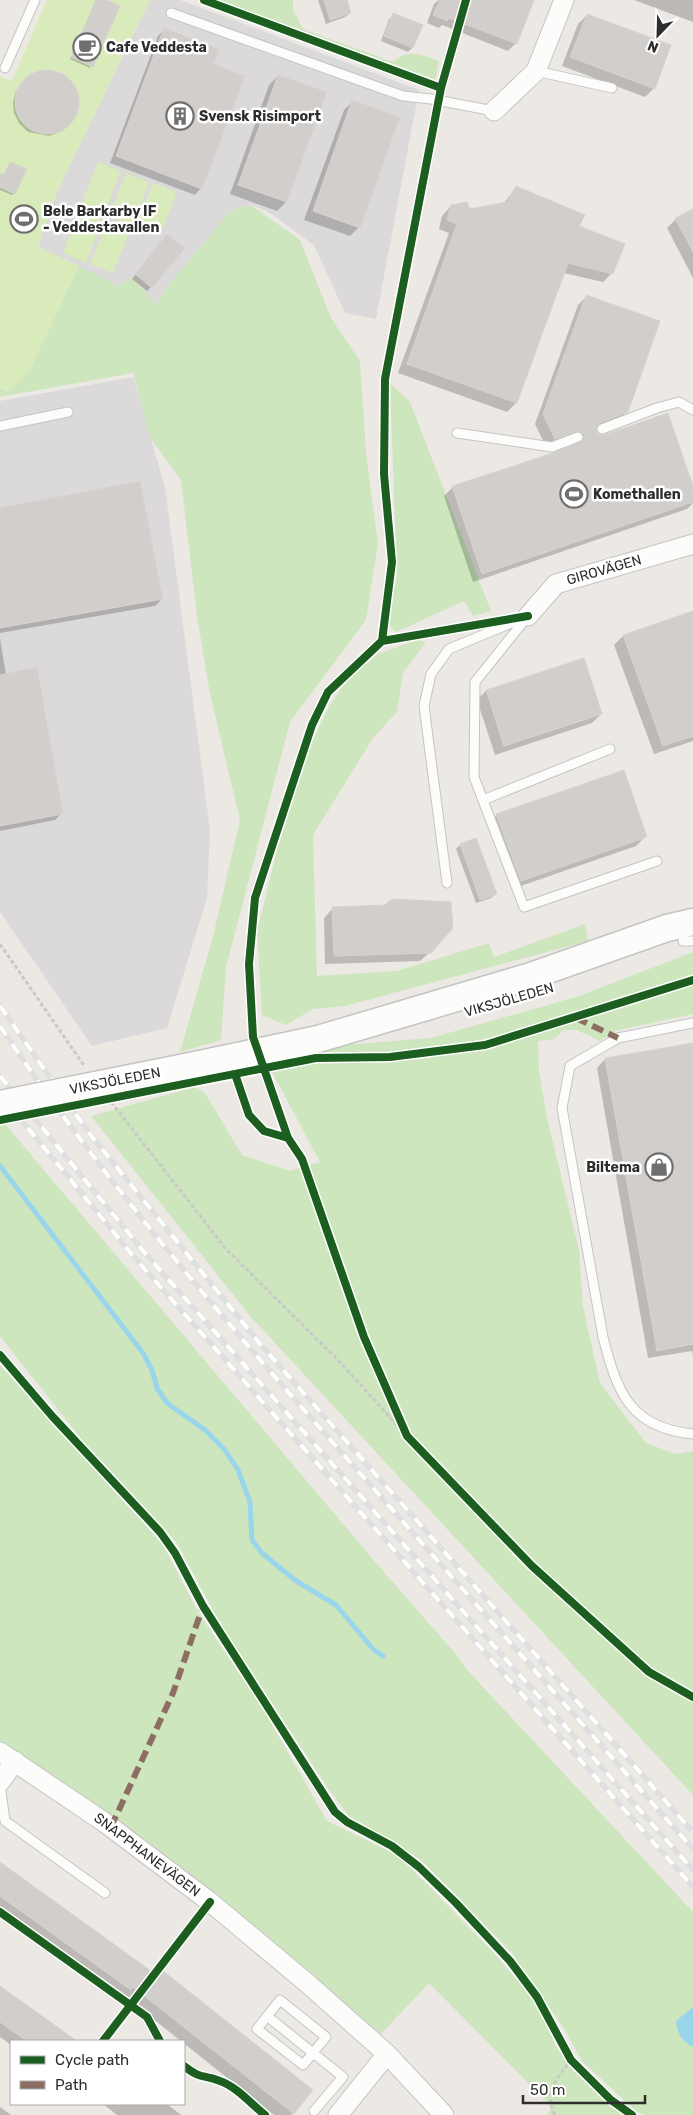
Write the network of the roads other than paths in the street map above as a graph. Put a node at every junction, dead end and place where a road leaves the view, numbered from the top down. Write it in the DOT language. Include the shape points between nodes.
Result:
graph roads {
  1 [pos="35,0"];
  2 [pos="564,0"];
  3 [pos="171,13"];
  4 [pos="5,68"];
  5 [pos="536,71"];
  6 [pos="612,88"];
  7 [pos="494,111"];
  8 [pos="693,410"];
  9 [pos="68,412"];
  10 [pos="0,426"];
  11 [pos="602,429"];
  12 [pos="456,433"];
  13 [pos="578,437"];
  14 [pos="693,544"];
  15 [pos="528,616"];
  16 [pos="610,749"];
  17 [pos="483,800"];
  18 [pos="658,861"];
  19 [pos="447,883"];
  20 [pos="693,909"];
  21 [pos="686,934"];
  22 [pos="693,1023"];
  23 [pos="0,1104"];
  24 [pos="693,1434"];
  25 [pos="8,1756"];
  26 [pos="0,1783"];
  27 [pos="3,1825"];
  28 [pos="105,1893"];
  29 [pos="268,2016"];
  30 [pos="387,2054"];
  31 [pos="343,2077"];
  32 [pos="359,2090"];
  33 [pos="314,2111"];
  34 [pos="338,2115"];
  35 [pos="444,2115"];
  1 -- 4 [label="lane"];
  2 -- 5 [label="street"];
  3 -- 7 [label="lane" via="403,96"];
  5 -- 6 [label="lane"];
  5 -- 7 [label="street"];
  8 -- 11 [label="lane" via="679,402"];
  9 -- 10 [label="lane"];
  12 -- 13 [label="lane" via="552,447"];
  14 -- 15 [label="street, GIROVÄGEN" via="556,584"];
  15 -- 17 [label="lane" via="475,682 474,777"];
  15 -- 19 [label="lane" via="449,649 432,674 424,706"];
  16 -- 17 [label="lane"];
  17 -- 18 [label="lane" via="524,907"];
  20 -- 21 [label="main road, VIKSJÖLEDEN"];
  21 -- 23 [label="main road, VIKSJÖLEDEN, bridge" via="552,988 450,1016 367,1034 318,1039"];
  22 -- 24 [label="lane" via="618,1038 570,1066 562,1108 612,1373 624,1398 644,1420 675,1432"];
  25 -- 26 [label="street, SNAPPHANEVÄGEN"];
  25 -- 30 [label="street, SNAPPHANEVÄGEN" via="104,1822 210,1902"];
  26 -- 27 [label="lane"];
  27 -- 28 [label="lane"];
  29 -- 29 [label="lane" via="257,2029 303,2065 326,2037 280,2000"];
  29 -- 31 [label="lane"];
  30 -- 32 [label="street"];
  30 -- 35 [label="street, SNAPPHANEVÄGEN"];
  31 -- 32 [label="lane"];
  31 -- 33 [label="lane"];
  32 -- 34 [label="street"];
}
